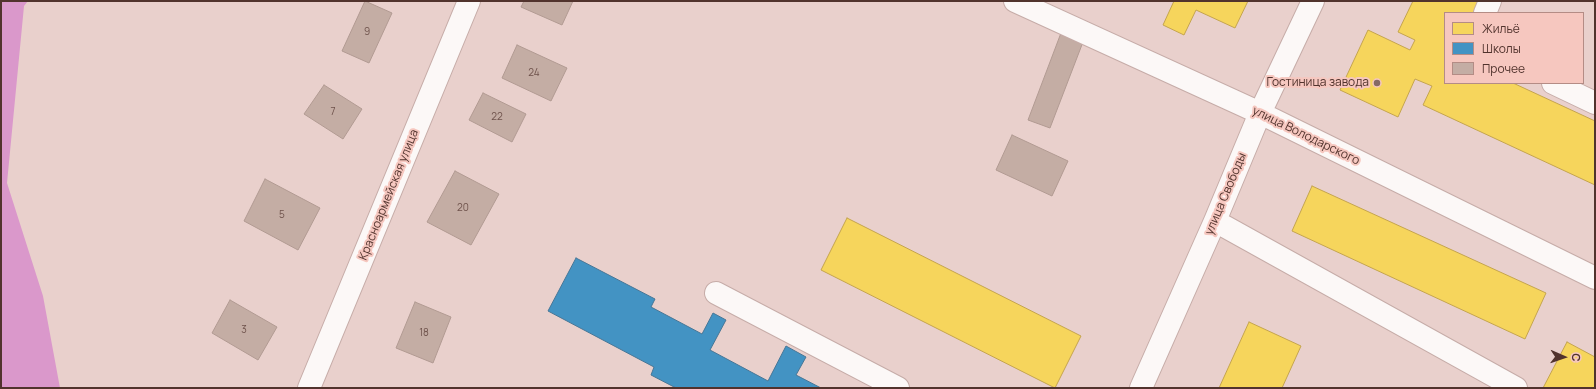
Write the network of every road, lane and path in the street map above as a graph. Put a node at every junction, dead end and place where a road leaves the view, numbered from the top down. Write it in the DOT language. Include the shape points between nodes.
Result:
graph roads {
  1 [pos="469,1"];
  2 [pos="1015,1"];
  3 [pos="1313,1"];
  4 [pos="1490,1"];
  5 [pos="1485,12"];
  6 [pos="1555,84"];
  7 [pos="1595,103"];
  8 [pos="1260,113"];
  9 [pos="1215,222"];
  10 [pos="1595,278"];
  11 [pos="716,293"];
  12 [pos="309,388"];
  13 [pos="898,388"];
  14 [pos="1141,388"];
  15 [pos="1516,388"];
  1 -- 12 [label="street, Красноармейская улица"];
  2 -- 8 [label="street, улица Володарского"];
  3 -- 8 [label="street, улица Свободы"];
  4 -- 5 [label="street"];
  6 -- 7 [label="street"];
  8 -- 9 [label="street, улица Свободы"];
  8 -- 10 [label="street, улица Володарского"];
  9 -- 14 [label="street, улица Свободы"];
  9 -- 15 [label="street"];
  11 -- 13 [label="street"];
}
